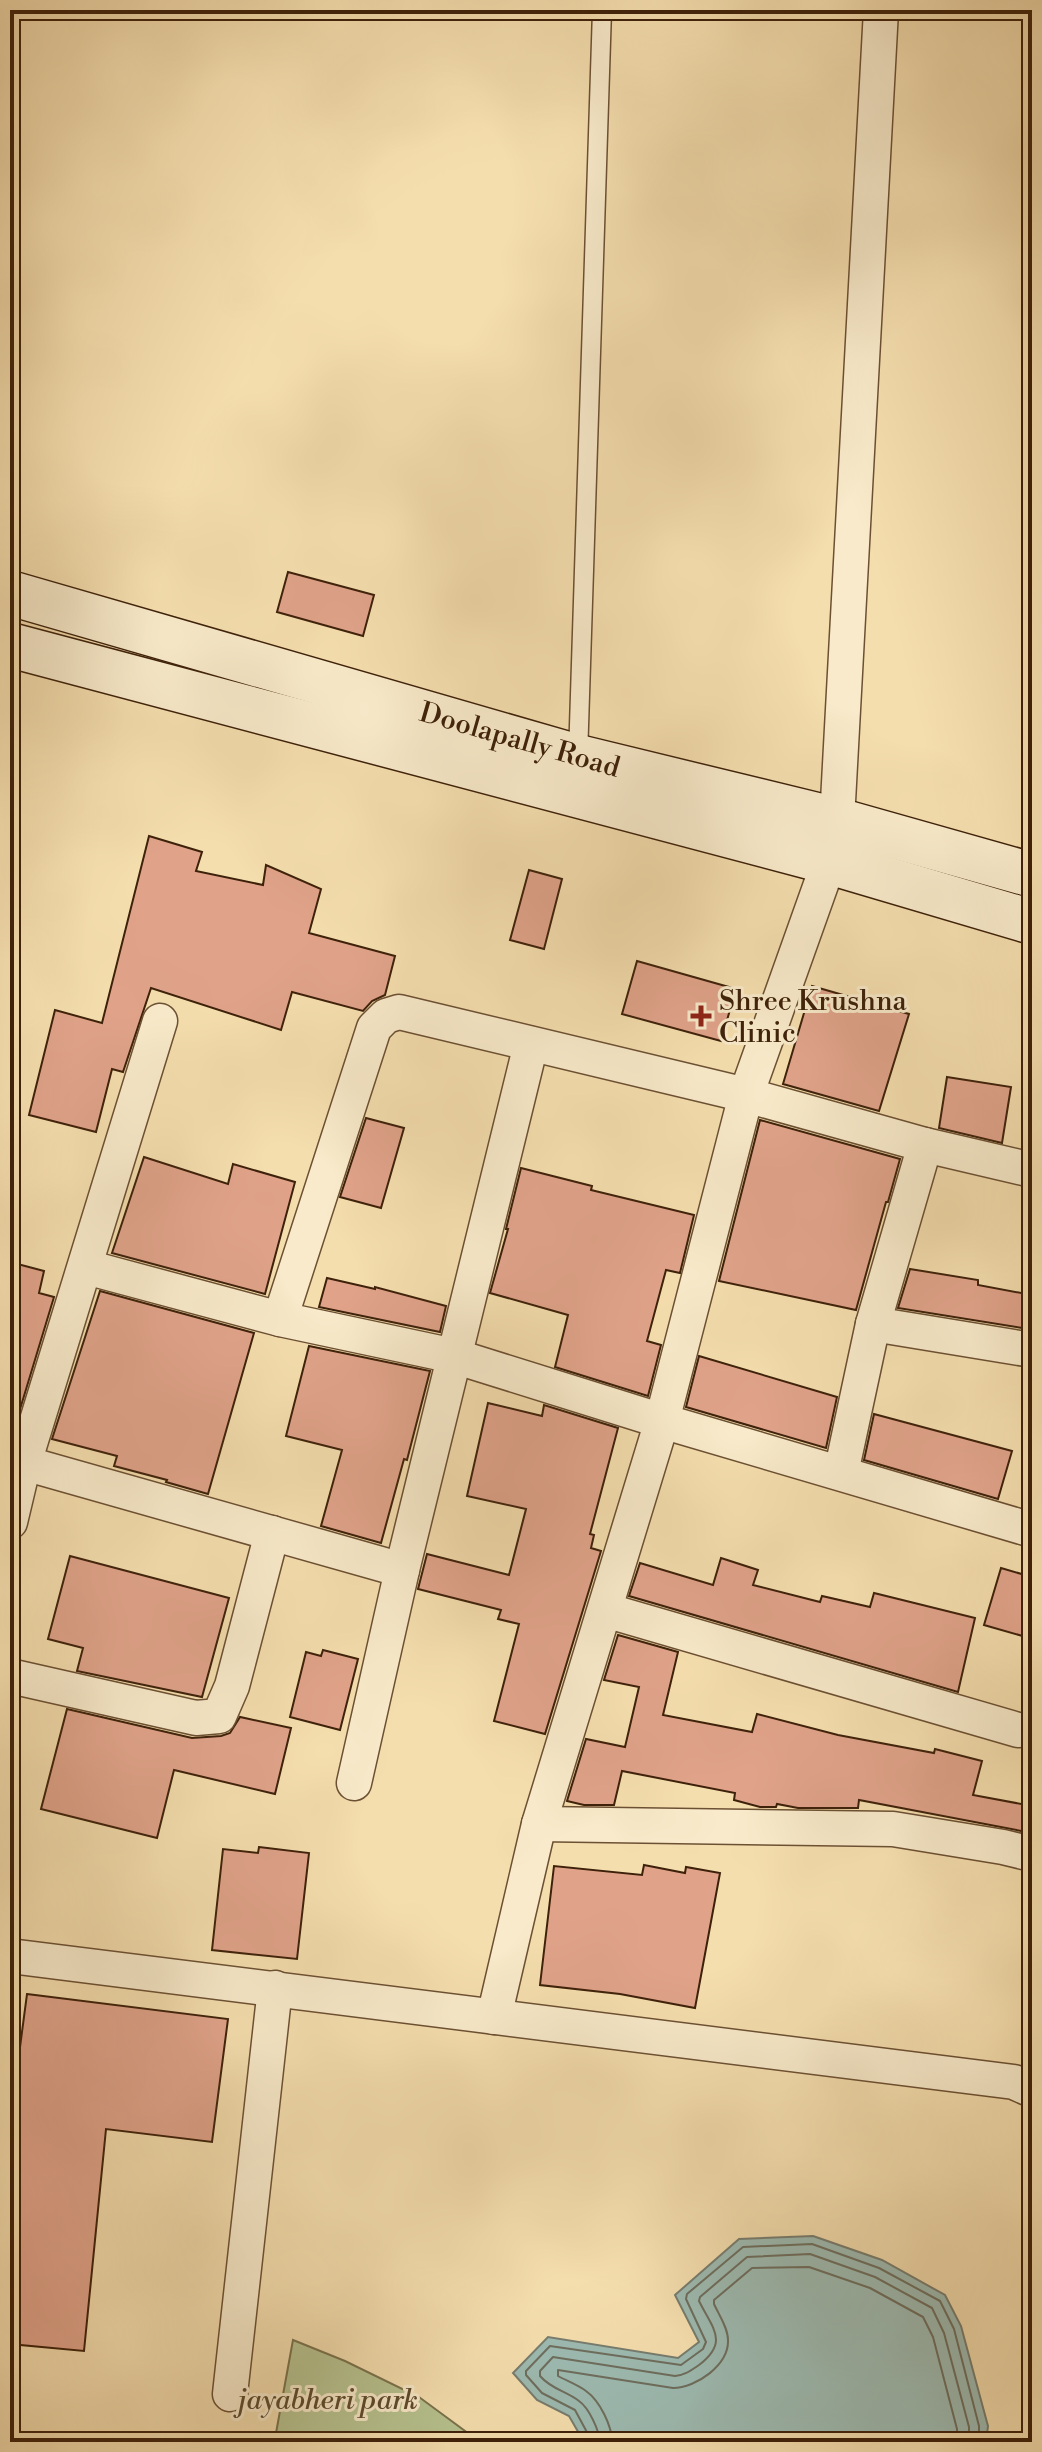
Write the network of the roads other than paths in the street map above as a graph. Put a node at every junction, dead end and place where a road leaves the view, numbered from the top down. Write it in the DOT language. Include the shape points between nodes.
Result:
graph roads {
  1 [pos="602,10"];
  2 [pos="881,10"];
  3 [pos="10,593"];
  4 [pos="10,645"];
  5 [pos="578,757"];
  6 [pos="833,841"];
  7 [pos="1032,875"];
  8 [pos="1032,922"];
  9 [pos="160,1021"];
  10 [pos="531,1044"];
  11 [pos="746,1095"];
  12 [pos="925,1145"];
  13 [pos="1032,1170"];
  14 [pos="86,1267"];
  15 [pos="280,1319"];
  16 [pos="873,1324"];
  17 [pos="1032,1350"];
  18 [pos="454,1356"];
  19 [pos="662,1421"];
  20 [pos="24,1463"];
  21 [pos="841,1473"];
  22 [pos="10,1522"];
  23 [pos="1032,1530"];
  24 [pos="272,1533"];
  25 [pos="402,1570"];
  26 [pos="605,1610"];
  27 [pos="10,1676"];
  28 [pos="1018,1730"];
  29 [pos="354,1783"];
  30 [pos="539,1824"];
  31 [pos="1032,1854"];
  32 [pos="10,1956"];
  33 [pos="275,1988"];
  34 [pos="494,2017"];
  35 [pos="1032,2090"];
  36 [pos="230,2394"];
  1 -- 5 [label="lane"];
  2 -- 6 [label="street"];
  3 -- 5 [label="main road, Doolapally Road"];
  4 -- 6 [label="main road, Doolapally Road"];
  5 -- 6 [label="main road, Doolapally Road"];
  6 -- 7 [label="main road, Doolapally Road"];
  6 -- 8 [label="main road, Doolapally Road"];
  6 -- 11 [label="street"];
  9 -- 14 [label="street"];
  10 -- 11 [label="street"];
  10 -- 15 [label="street" via="399,1012 379,1021"];
  10 -- 18 [label="street"];
  11 -- 12 [label="street"];
  11 -- 19 [label="street"];
  12 -- 13 [label="street"];
  12 -- 16 [label="street"];
  14 -- 15 [label="street"];
  14 -- 20 [label="street"];
  15 -- 18 [label="street"];
  16 -- 17 [label="street"];
  16 -- 21 [label="street"];
  18 -- 19 [label="street"];
  18 -- 25 [label="street"];
  19 -- 21 [label="street"];
  19 -- 26 [label="street"];
  20 -- 22 [label="street"];
  20 -- 24 [label="street"];
  21 -- 23 [label="street"];
  24 -- 25 [label="street"];
  24 -- 27 [label="street" via="232,1686 219,1716 196,1718"];
  25 -- 29 [label="street"];
  26 -- 28 [label="street"];
  26 -- 30 [label="street"];
  30 -- 31 [label="street" via="893,1829"];
  30 -- 34 [label="street"];
  32 -- 33 [label="street"];
  33 -- 34 [label="street"];
  33 -- 36 [label="street"];
  34 -- 35 [label="street" via="1014,2082"];
}
